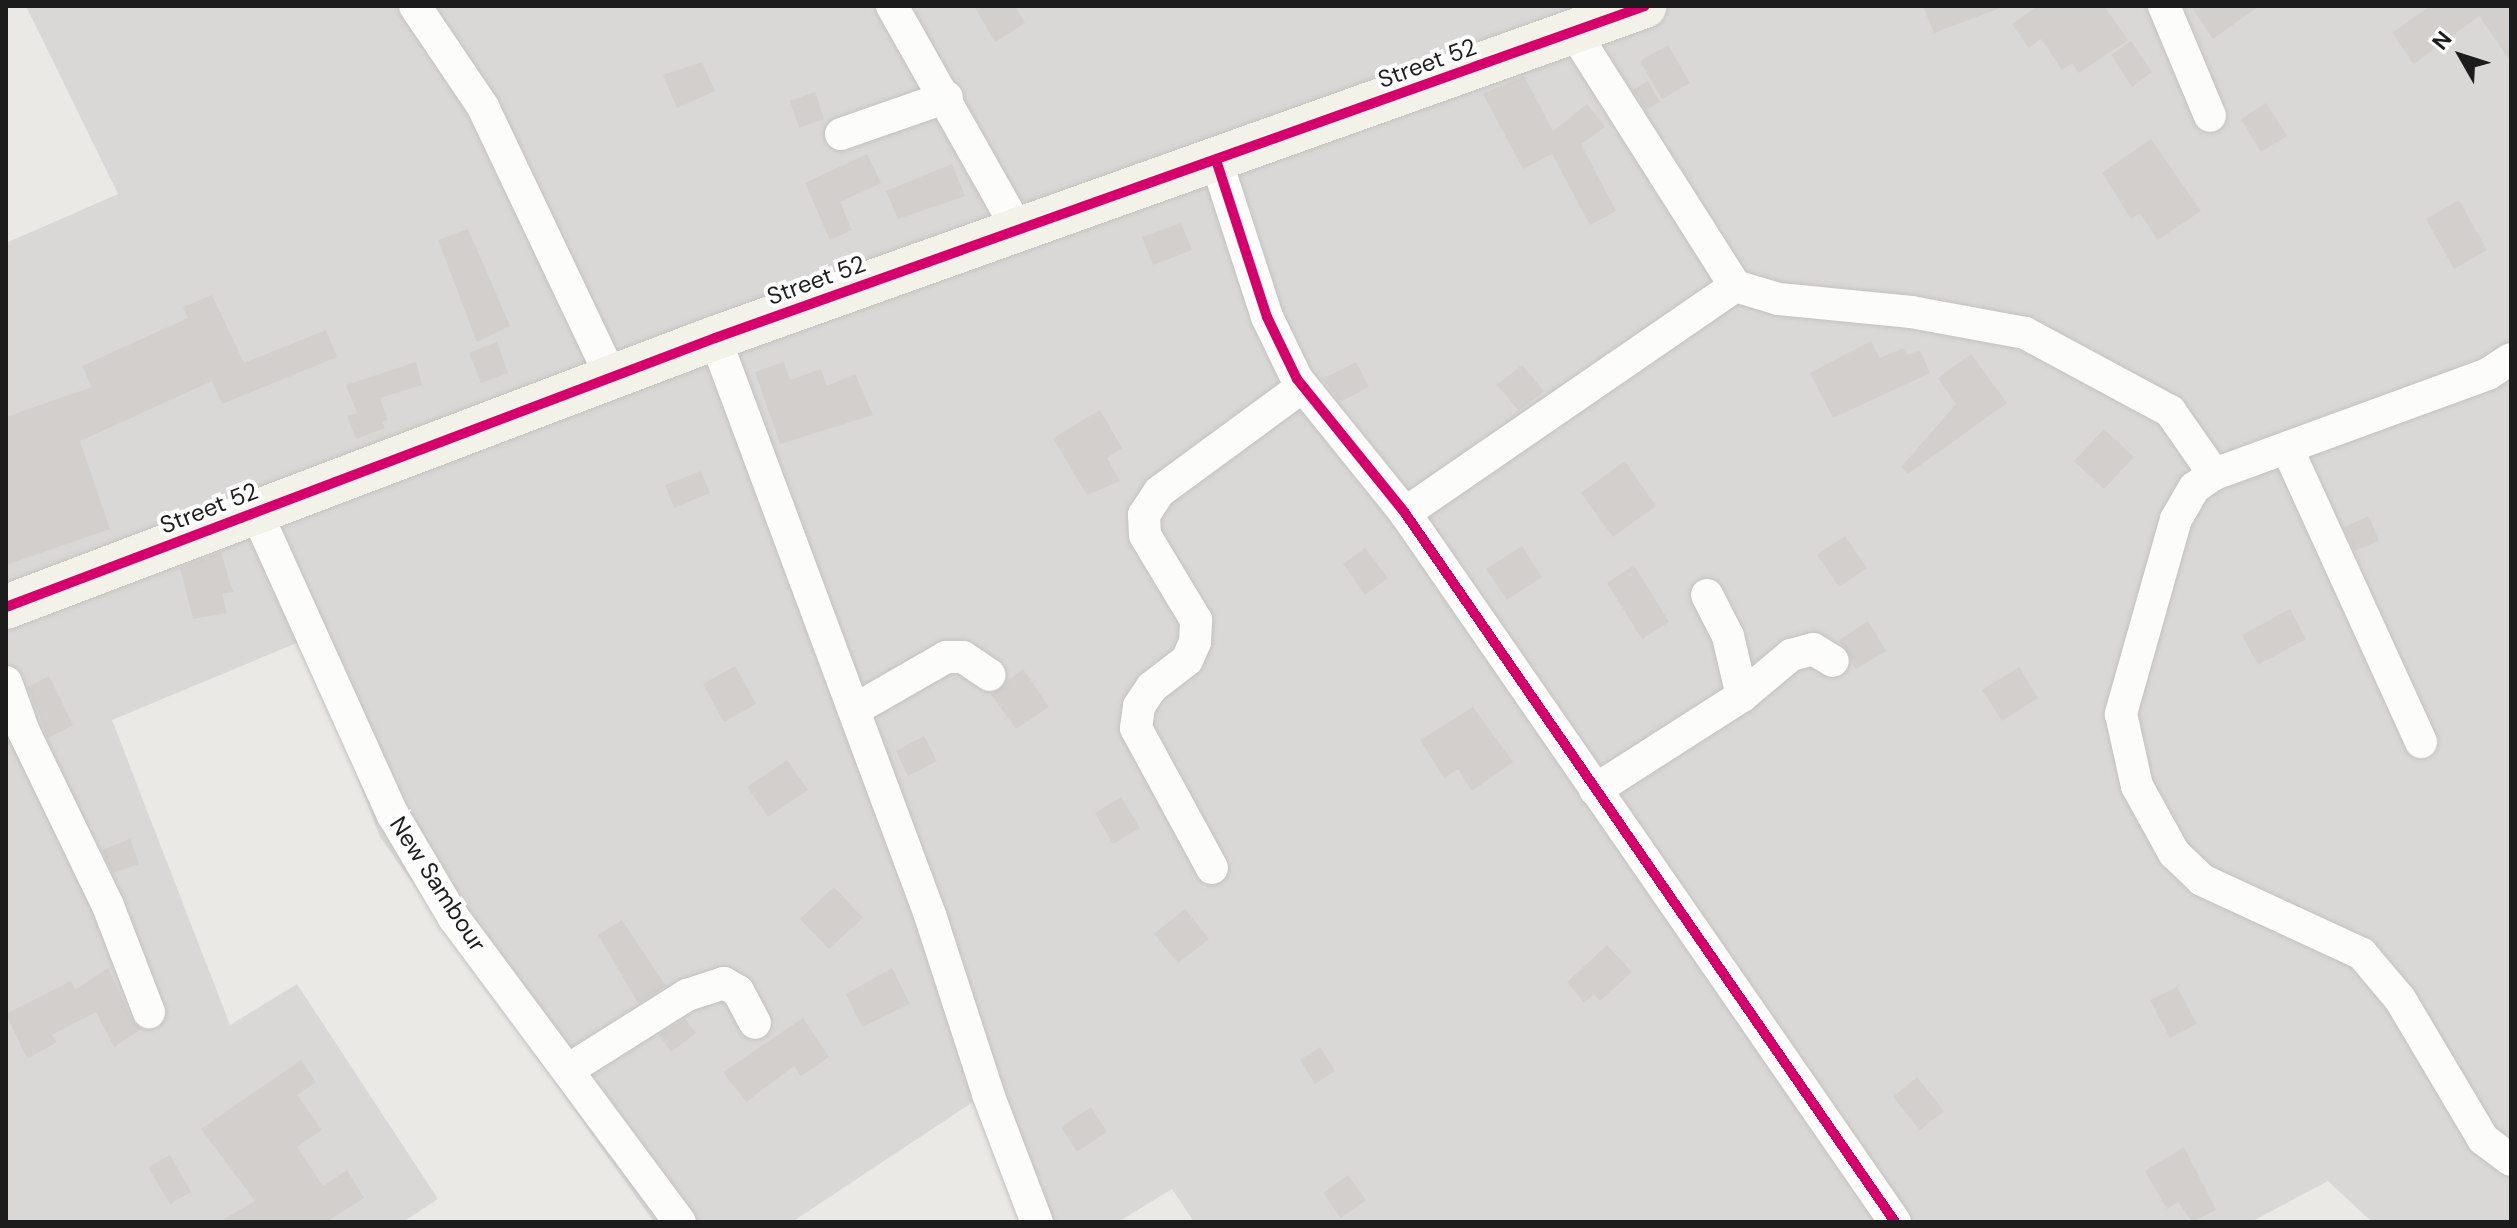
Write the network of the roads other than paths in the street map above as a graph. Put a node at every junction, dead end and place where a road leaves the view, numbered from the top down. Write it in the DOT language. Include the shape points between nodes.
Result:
graph roads {
  1 [pos="415,6"];
  2 [pos="892,6"];
  3 [pos="1645,6"];
  4 [pos="2164,6"];
  5 [pos="1574,32"];
  6 [pos="947,97"];
  7 [pos="2210,116"];
  8 [pos="841,134"];
  9 [pos="1216,160"];
  10 [pos="1017,228"];
  11 [pos="1735,286"];
  12 [pos="715,338"];
  13 [pos="2511,359"];
  14 [pos="612,379"];
  15 [pos="1302,387"];
  16 [pos="2288,450"];
  17 [pos="2214,474"];
  18 [pos="256,512"];
  19 [pos="1405,513"];
  20 [pos="1707,595"];
  21 [pos="6,607"];
  22 [pos="1833,661"];
  23 [pos="990,675"];
  24 [pos="6,682"];
  25 [pos="1742,696"];
  26 [pos="854,710"];
  27 [pos="2421,742"];
  28 [pos="1595,790"];
  29 [pos="1212,868"];
  30 [pos="149,1012"];
  31 [pos="755,1023"];
  32 [pos="571,1068"];
  33 [pos="2511,1160"];
  34 [pos="680,1222"];
  35 [pos="1037,1222"];
  36 [pos="1895,1222"];
  1 -- 14 [label="street" via="483,107"];
  2 -- 6 [label="street"];
  3 -- 5 [label="street, Street 52"];
  4 -- 7 [label="street"];
  5 -- 9 [label="street, Street 52"];
  5 -- 11 [label="street"];
  6 -- 8 [label="street"];
  6 -- 10 [label="street"];
  9 -- 10 [label="street, Street 52"];
  9 -- 15 [label="street" via="1267,317"];
  10 -- 12 [label="street, Street 52"];
  11 -- 17 [label="street" via="1779,299 1911,312 2025,333 2170,411"];
  11 -- 19 [label="street"];
  12 -- 14 [label="street, Street 52"];
  12 -- 26 [label="street"];
  13 -- 16 [label="street" via="2488,374"];
  14 -- 18 [label="street, Street 52"];
  15 -- 19 [label="street"];
  15 -- 29 [label="street" via="1159,492 1144,515 1145,535 1196,620 1187,660 1152,687 1139,706 1136,728"];
  16 -- 17 [label="street"];
  16 -- 27 [label="street"];
  17 -- 33 [label="street" via="2194,488 2176,519 2121,714 2137,786 2174,853 2202,880 2362,954 2400,999 2483,1139"];
  18 -- 21 [label="street, Street 52"];
  18 -- 32 [label="street, New Sambour" via="393,815 454,918"];
  19 -- 28 [label="street"];
  20 -- 25 [label="street" via="1728,636"];
  22 -- 25 [label="street" via="1804,648"];
  23 -- 26 [label="street" via="963,657 946,657"];
  24 -- 30 [label="street" via="24,732 108,906"];
  25 -- 28 [label="street"];
  26 -- 35 [label="street"];
  28 -- 36 [label="street"];
  31 -- 32 [label="street" via="738,991 724,983 687,995"];
  32 -- 34 [label="street, New Sambour"];
}
